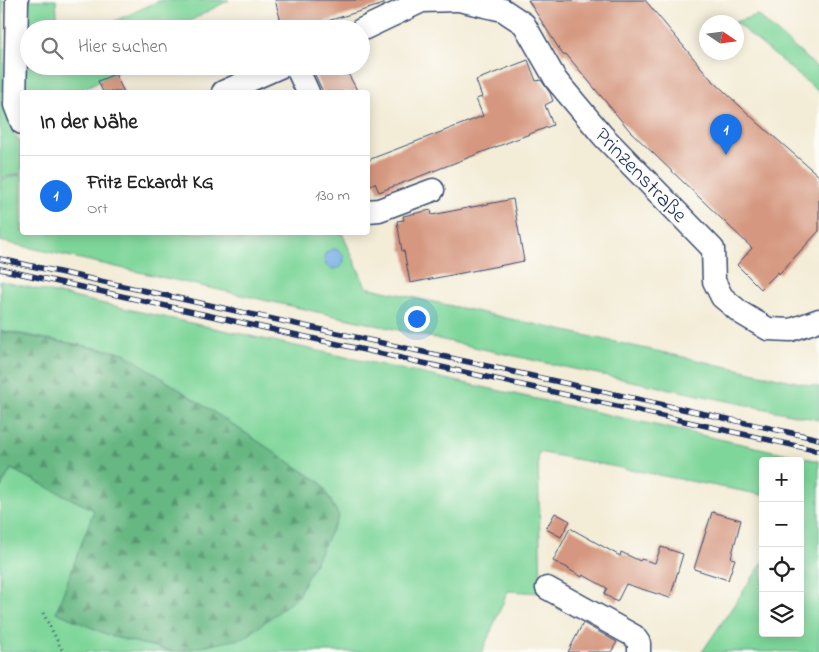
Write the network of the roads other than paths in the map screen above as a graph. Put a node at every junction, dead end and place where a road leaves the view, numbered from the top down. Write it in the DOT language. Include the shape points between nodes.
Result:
graph roads {
  1 [pos="17,0"];
  2 [pos="456,0"];
  3 [pos="459,0"];
  4 [pos="370,26"];
  5 [pos="262,75"];
  6 [pos="300,75"];
  7 [pos="228,90"];
  8 [pos="307,90"];
  9 [pos="20,118"];
  10 [pos="433,190"];
  11 [pos="370,210"];
  12 [pos="819,320"];
  13 [pos="547,588"];
  14 [pos="639,652"];
  1 -- 9 [label="street" via="15,105"];
  2 -- 4 [label="street" via="422,2"];
  3 -- 12 [label="street, Prinzenstraße" via="503,10 524,24 556,80 603,136 713,249 714,280 722,297 768,329 791,330"];
  5 -- 7 [label="street"];
  6 -- 8 [label="street"];
  10 -- 11 [label="street" via="379,210"];
  13 -- 14 [label="street" via="634,636 639,643"];
}
